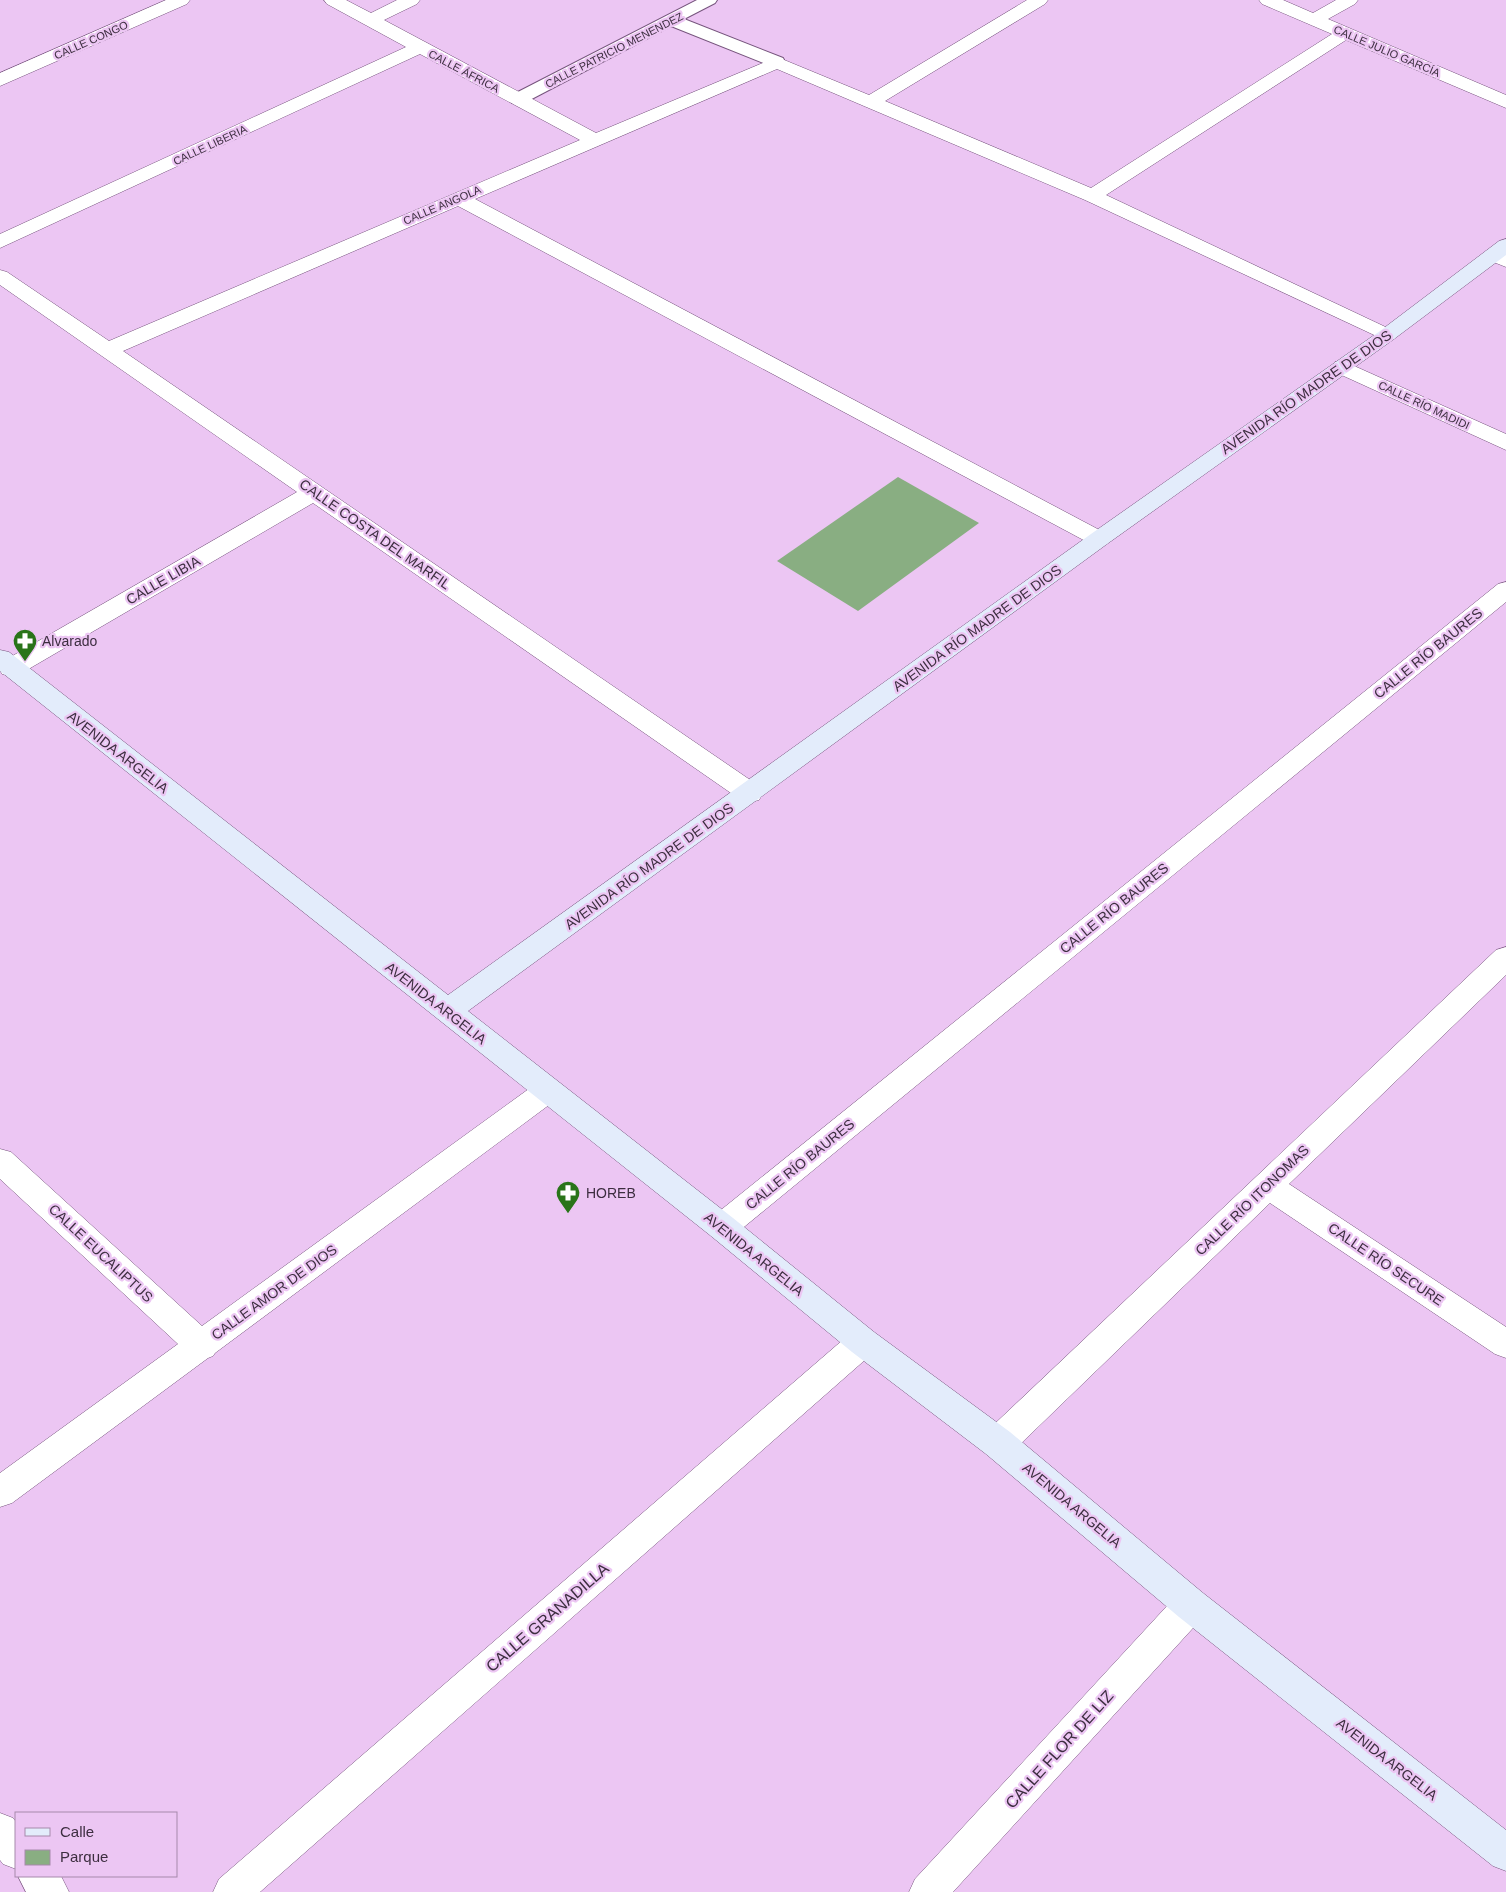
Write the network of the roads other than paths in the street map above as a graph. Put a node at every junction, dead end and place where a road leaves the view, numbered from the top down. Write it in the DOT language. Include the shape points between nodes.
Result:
graph roads {
  1 [pos="182,0"];
  2 [pos="333,0"];
  3 [pos="411,0"];
  4 [pos="709,0"];
  5 [pos="1039,0"];
  6 [pos="1268,0"];
  7 [pos="1349,0"];
  8 [pos="371,20"];
  9 [pos="671,20"];
  10 [pos="1314,20"];
  11 [pos="1345,33"];
  12 [pos="420,47"];
  13 [pos="777,62"];
  14 [pos="0,80"];
  15 [pos="518,99"];
  16 [pos="872,101"];
  17 [pos="1506,102"];
  18 [pos="596,141"];
  19 [pos="1092,196"];
  20 [pos="458,198"];
  21 [pos="0,242"];
  22 [pos="1502,254"];
  23 [pos="0,276"];
  24 [pos="1387,335"];
  25 [pos="107,350"];
  26 [pos="1343,367"];
  27 [pos="1506,443"];
  28 [pos="314,492"];
  29 [pos="1099,539"];
  30 [pos="1506,590"];
  31 [pos="6,663"];
  32 [pos="750,793"];
  33 [pos="1505,962"];
  34 [pos="447,1011"];
  35 [pos="547,1091"];
  36 [pos="0,1161"];
  37 [pos="1267,1185"];
  38 [pos="722,1227"];
  39 [pos="863,1342"];
  40 [pos="1506,1344"];
  41 [pos="202,1346"];
  42 [pos="998,1443"];
  43 [pos="0,1492"];
  44 [pos="1191,1605"];
  45 [pos="0,1831"];
  46 [pos="15,1850"];
  47 [pos="1506,1853"];
  48 [pos="38,1877"];
  49 [pos="50,1892"];
  50 [pos="232,1892"];
  51 [pos="928,1892"];
  1 -- 14 [label="street, CALLE CONGO"];
  2 -- 8 [label="street, CALLE ÁFRICA"];
  3 -- 8 [label="street"];
  4 -- 9 [label="lane, CALLE PATRICIO MENENDEZ"];
  5 -- 16 [label="street"];
  6 -- 10 [label="street, CALLE JULIO GARCÍA"];
  7 -- 10 [label="street"];
  8 -- 12 [label="street, CALLE ÁFRICA"];
  9 -- 13 [label="lane"];
  9 -- 15 [label="lane, CALLE PATRICIO MENENDEZ"];
  10 -- 11 [label="street, CALLE JULIO GARCÍA"];
  11 -- 17 [label="street, CALLE JULIO GARCÍA"];
  11 -- 19 [label="street"];
  12 -- 15 [label="street, CALLE ÁFRICA"];
  12 -- 21 [label="street, CALLE LIBERIA"];
  13 -- 16 [label="street"];
  13 -- 18 [label="street, CALLE ANGOLA"];
  15 -- 18 [label="street, CALLE ÁFRICA"];
  16 -- 19 [label="street"];
  18 -- 20 [label="street, CALLE ANGOLA"];
  19 -- 24 [label="street"];
  20 -- 25 [label="street, CALLE ANGOLA"];
  20 -- 29 [label="street"];
  22 -- 24 [label="street, AVENIDA RÍO MADRE DE DIOS"];
  23 -- 25 [label="street, CALLE COSTA DEL MARFIL"];
  24 -- 26 [label="street, AVENIDA RÍO MADRE DE DIOS"];
  25 -- 28 [label="street, CALLE COSTA DEL MARFIL"];
  26 -- 27 [label="street, CALLE RÍO MADIDI"];
  26 -- 29 [label="street, AVENIDA RÍO MADRE DE DIOS"];
  28 -- 31 [label="street, CALLE LIBIA"];
  28 -- 32 [label="street, CALLE COSTA DEL MARFIL"];
  29 -- 32 [label="street, AVENIDA RÍO MADRE DE DIOS"];
  30 -- 38 [label="street, CALLE RÍO BAURES"];
  31 -- 34 [label="street, AVENIDA ARGELIA"];
  32 -- 34 [label="street, AVENIDA RÍO MADRE DE DIOS"];
  33 -- 37 [label="street, CALLE RÍO ITONOMAS"];
  34 -- 35 [label="street, AVENIDA ARGELIA"];
  35 -- 38 [label="street, AVENIDA ARGELIA"];
  35 -- 41 [label="street, CALLE AMOR DE DIOS"];
  36 -- 41 [label="street, CALLE EUCALIPTUS"];
  37 -- 40 [label="street, CALLE RÍO SECURE"];
  37 -- 42 [label="street, CALLE RÍO ITONOMAS"];
  38 -- 39 [label="street, AVENIDA ARGELIA"];
  39 -- 42 [label="street, AVENIDA ARGELIA"];
  39 -- 50 [label="street, CALLE GRANADILLA"];
  41 -- 43 [label="street, CALLE AMOR DE DIOS"];
  42 -- 44 [label="street, AVENIDA ARGELIA"];
  44 -- 47 [label="street, AVENIDA ARGELIA"];
  44 -- 51 [label="street, CALLE FLOR DE LIZ"];
  45 -- 46 [label="street"];
  48 -- 49 [label="street"];
}
